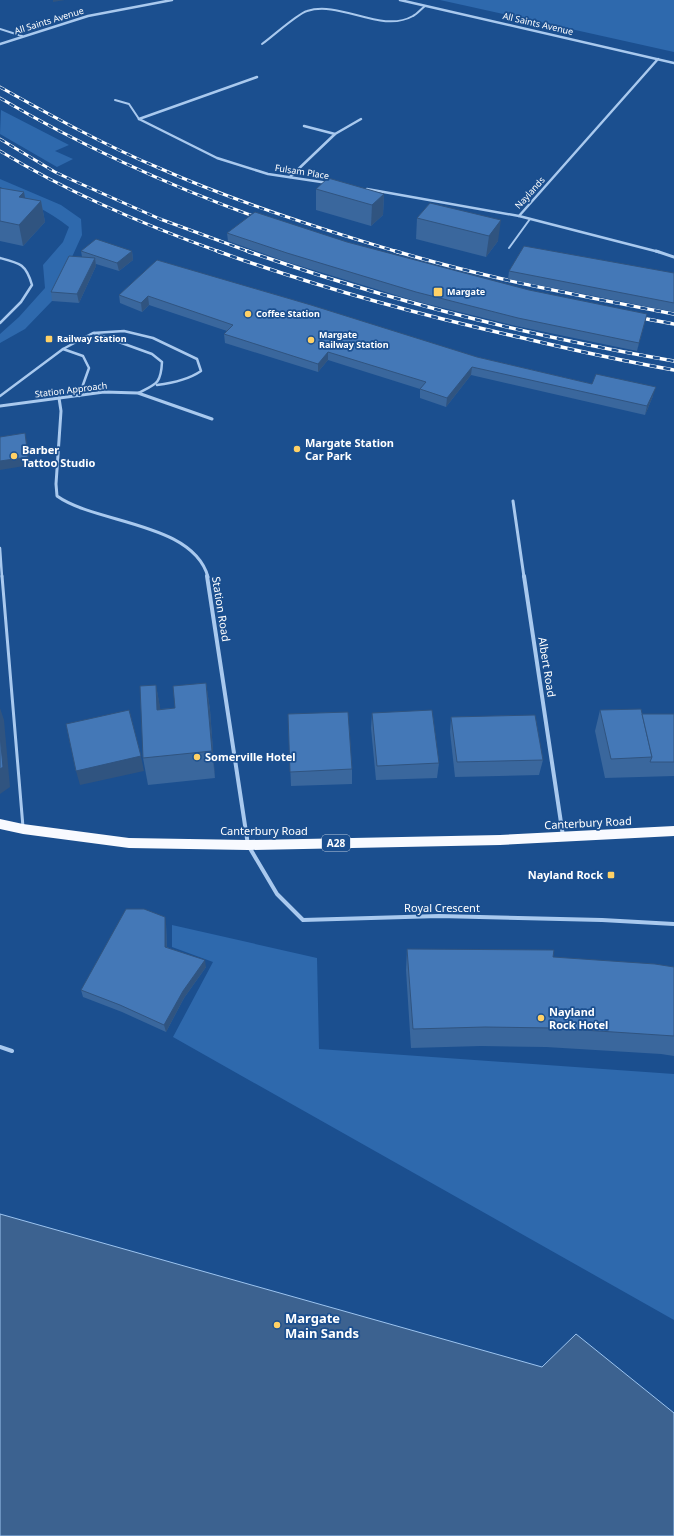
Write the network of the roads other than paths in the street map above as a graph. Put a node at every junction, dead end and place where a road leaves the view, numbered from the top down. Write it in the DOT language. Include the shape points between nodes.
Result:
graph roads {
  1 [pos="172,0"];
  2 [pos="400,0"];
  3 [pos="426,6"];
  4 [pos="0,29"];
  5 [pos="22,36"];
  6 [pos="0,44"];
  7 [pos="262,44"];
  8 [pos="658,59"];
  9 [pos="674,63"];
  10 [pos="257,77"];
  11 [pos="115,100"];
  12 [pos="139,119"];
  13 [pos="361,120"];
  14 [pos="304,126"];
  15 [pos="335,134"];
  16 [pos="290,177"];
  17 [pos="334,184"];
  18 [pos="364,189"];
  19 [pos="519,216"];
  20 [pos="530,218"];
  21 [pos="509,248"];
  22 [pos="674,257"];
  23 [pos="0,258"];
  24 [pos="0,323"];
  25 [pos="92,332"];
  26 [pos="63,349"];
  27 [pos="157,385"];
  28 [pos="138,393"];
  29 [pos="0,396"];
  30 [pos="79,396"];
  31 [pos="59,398"];
  32 [pos="0,406"];
  33 [pos="212,419"];
  34 [pos="513,501"];
  35 [pos="0,548"];
  36 [pos="0,824"];
  37 [pos="23,829"];
  38 [pos="674,831"];
  39 [pos="563,837"];
  40 [pos="248,845"];
  41 [pos="674,924"];
  42 [pos="0,1047"];
  43 [pos="12,1052"];
  1 -- 5 [label="street, All Saints Avenue" via="88,16"];
  2 -- 3 [label="street, All Saints Avenue"];
  3 -- 7 [label="lane" via="413,16 387,21 332,9 306,11"];
  3 -- 8 [label="street, All Saints Avenue"];
  4 -- 5 [label="lane"];
  5 -- 6 [label="street, All Saints Avenue"];
  8 -- 9 [label="street, All Saints Avenue"];
  8 -- 19 [label="street, Naylands"];
  10 -- 12 [label="street"];
  11 -- 12 [label="lane, Fulsam Place" via="128,104"];
  12 -- 16 [label="street, Fulsam Place" via="217,158 268,174"];
  13 -- 15 [label="street"];
  14 -- 15 [label="street"];
  15 -- 16 [label="street"];
  16 -- 17 [label="street, Fulsam Place"];
  18 -- 19 [label="street"];
  19 -- 20 [label="street, Naylands"];
  20 -- 21 [label="lane"];
  20 -- 22 [label="street, Naylands"];
  23 -- 24 [label="lane" via="15,262 28,271 32,285 21,302"];
  25 -- 26 [label="lane"];
  25 -- 27 [label="lane" via="152,354 162,362 162,376"];
  25 -- 27 [label="lane" via="124,331 153,338 197,359 201,372 192,378"];
  26 -- 29 [label="lane"];
  26 -- 30 [label="lane" via="83,356 89,368"];
  27 -- 28 [label="lane"];
  28 -- 30 [label="street, Station Approach" via="104,392"];
  28 -- 33 [label="street, Station Approach"];
  30 -- 31 [label="street, Station Approach"];
  31 -- 32 [label="street, Station Approach"];
  31 -- 40 [label="street, Station Road" via="61,411 57,496 68,504 156,530 186,549 203,564 209,581"];
  34 -- 39 [label="street, Albert Road"];
  35 -- 37 [label="lane"];
  36 -- 37 [label="highway, Canterbury Road / A28"];
  37 -- 40 [label="highway, Canterbury Road / A28" via="130,843"];
  38 -- 39 [label="highway, Canterbury Road / A28"];
  39 -- 40 [label="highway, Canterbury Road / A28"];
  40 -- 41 [label="street, Royal Crescent" via="277,894 303,920 439,916"];
  42 -- 43 [label="lane"];
}
